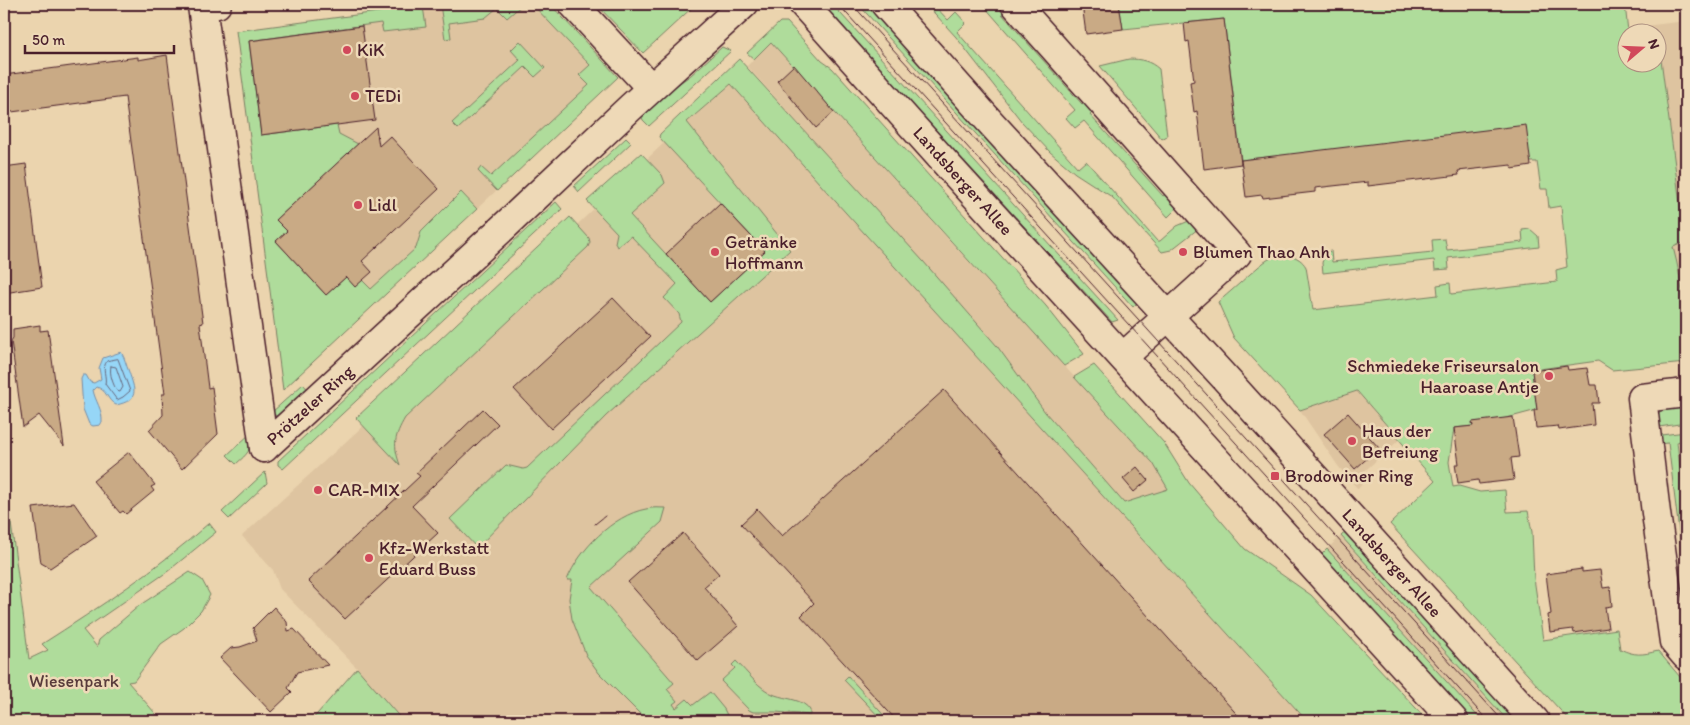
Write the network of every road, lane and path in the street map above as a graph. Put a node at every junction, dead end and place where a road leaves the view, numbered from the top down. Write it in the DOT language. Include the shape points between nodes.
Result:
graph roads {
  1 [pos="217,4"];
  2 [pos="573,4"];
  3 [pos="744,4"];
  4 [pos="803,4"];
  5 [pos="885,4"];
  6 [pos="1015,4"];
  7 [pos="651,88"];
  8 [pos="1168,316"];
  9 [pos="1123,357"];
  10 [pos="1686,392"];
  11 [pos="1686,656"];
  12 [pos="1454,721"];
  13 [pos="1535,721"];
  1 -- 7 [label="street, Prötzeler Ring" via="202,6 264,448"];
  2 -- 7 [label="street"];
  3 -- 7 [label="street, Prötzeler Ring"];
  4 -- 9 [label="street, Landsberger Allee"];
  5 -- 8 [label="street, Landsberger Allee"];
  6 -- 8 [label="street" via="1237,254"];
  8 -- 9 [label="street"];
  8 -- 13 [label="street, Landsberger Allee"];
  9 -- 12 [label="street, Landsberger Allee"];
  10 -- 11 [label="street" via="1642,398 1674,642"];
}
